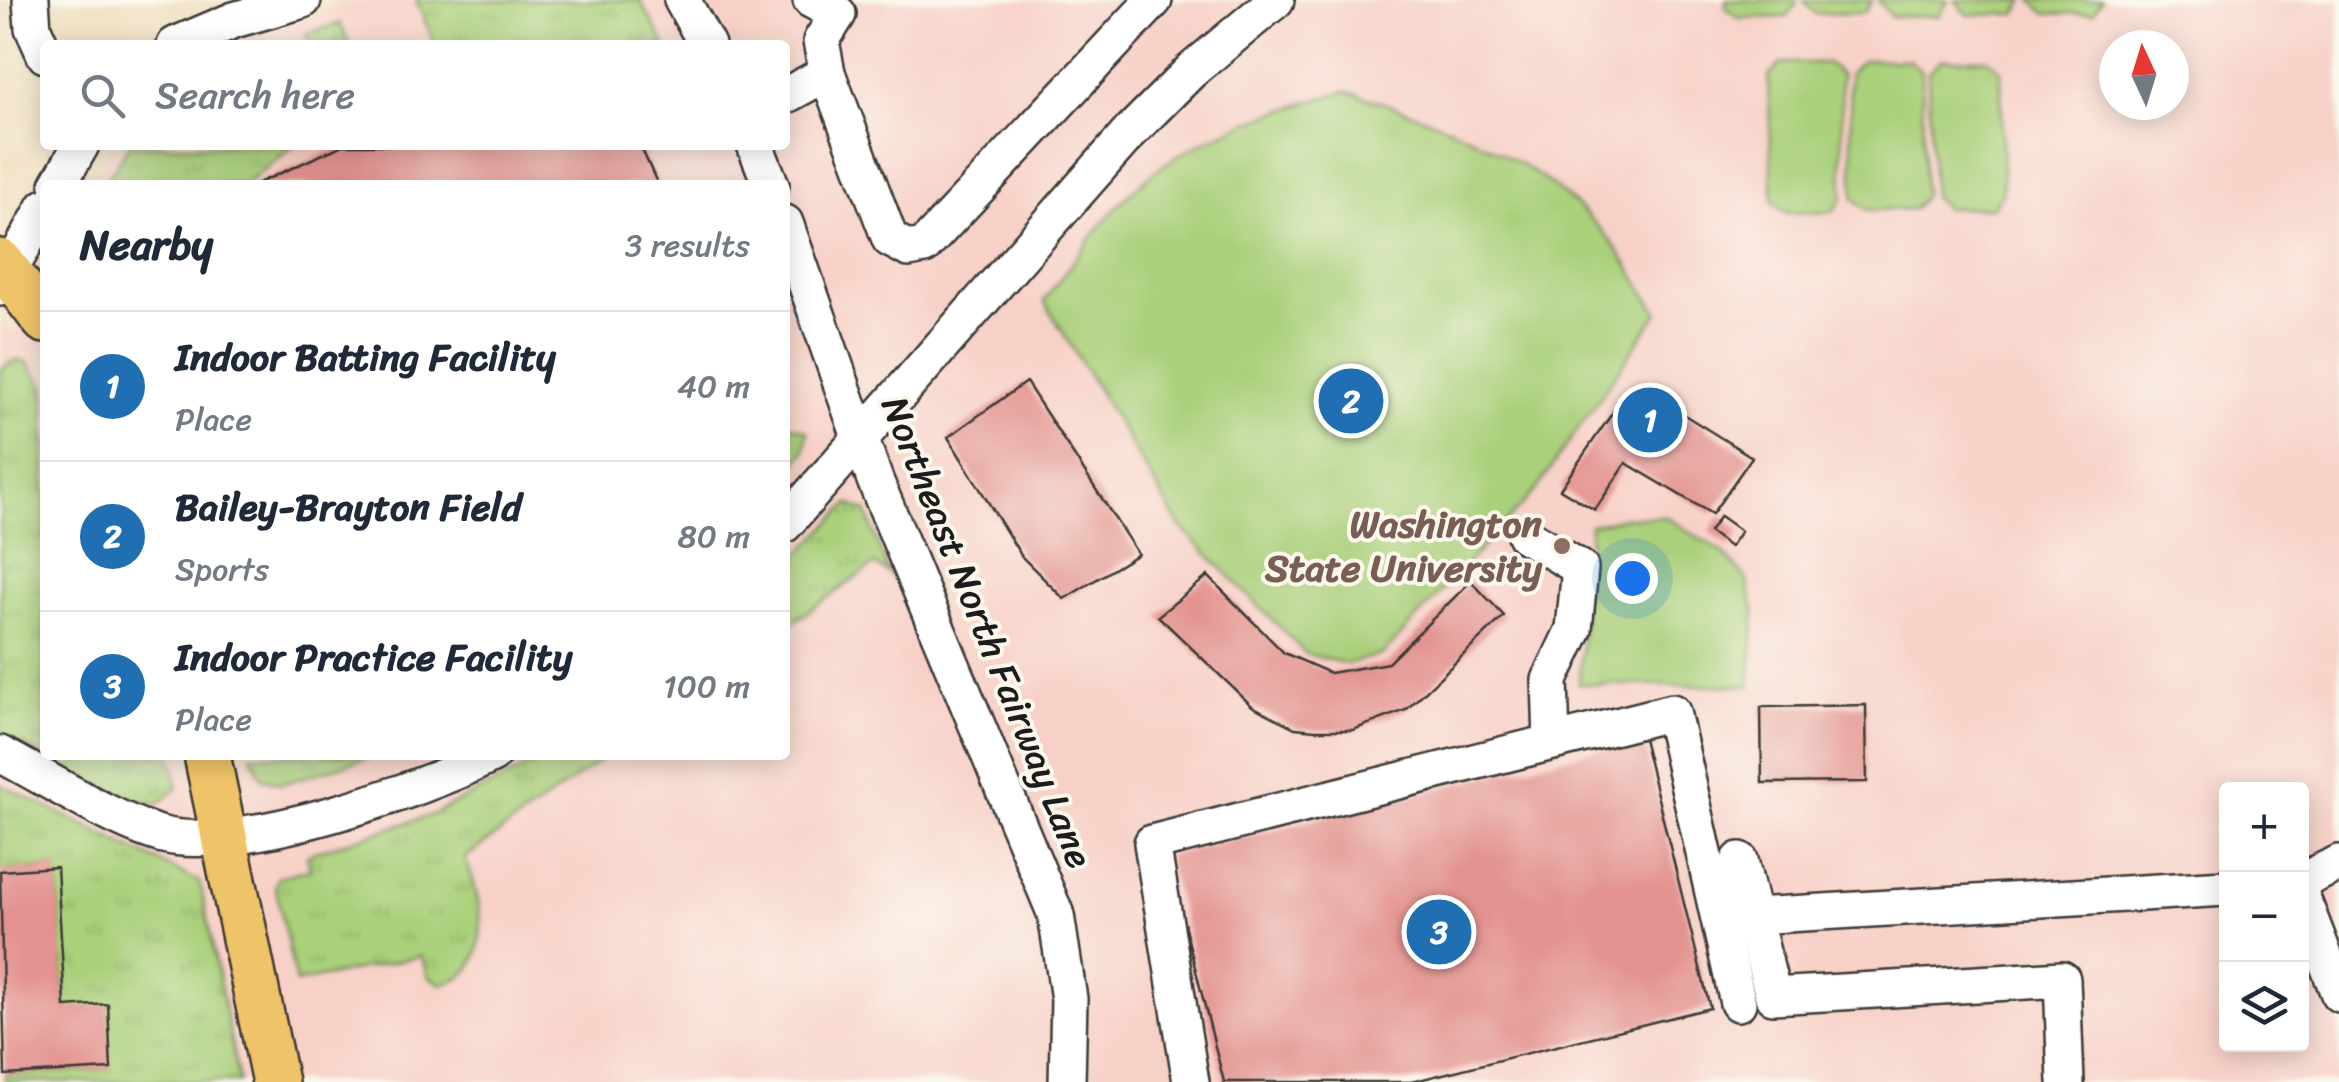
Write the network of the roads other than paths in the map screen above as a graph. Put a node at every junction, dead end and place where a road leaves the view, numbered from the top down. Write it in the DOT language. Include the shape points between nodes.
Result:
graph roads {
  1 [pos="31,0"];
  2 [pos="304,0"];
  3 [pos="682,0"];
  4 [pos="812,0"];
  5 [pos="1154,0"];
  6 [pos="1276,0"];
  7 [pos="187,40"];
  8 [pos="704,40"];
  9 [pos="40,44"];
  10 [pos="828,73"];
  11 [pos="790,93"];
  12 [pos="78,150"];
  13 [pos="757,150"];
  14 [pos="61,180"];
  15 [pos="768,180"];
  16 [pos="40,215"];
  17 [pos="790,237"];
  18 [pos="3,275"];
  19 [pos="40,315"];
  20 [pos="862,440"];
  21 [pos="790,519"];
  22 [pos="1525,535"];
  23 [pos="1552,742"];
  24 [pos="0,754"];
  25 [pos="208,760"];
  26 [pos="480,760"];
  27 [pos="224,838"];
  28 [pos="1740,860"];
  29 [pos="2339,864"];
  30 [pos="2309,877"];
  31 [pos="2219,888"];
  32 [pos="1753,916"];
  33 [pos="2309,916"];
  34 [pos="2339,994"];
  35 [pos="1738,1003"];
  36 [pos="275,1082"];
  37 [pos="1067,1082"];
  38 [pos="1191,1082"];
  39 [pos="2066,1082"];
  1 -- 9 [label="street"];
  2 -- 7 [label="street"];
  3 -- 8 [label="street"];
  4 -- 10 [label="street" via="838,14 821,41"];
  5 -- 10 [label="street" via="924,246 909,249 890,239"];
  6 -- 20 [label="street" via="1191,70 1130,132"];
  10 -- 11 [label="street"];
  12 -- 14 [label="street"];
  13 -- 15 [label="street"];
  16 -- 18 [label="street"];
  17 -- 20 [label="street, Northeast North Fairway Lane"];
  18 -- 19 [label="main road"];
  20 -- 21 [label="street"];
  20 -- 37 [label="street, Northeast North Fairway Lane" via="1056,915 1069,999"];
  22 -- 23 [label="street" via="1580,568 1574,629 1550,680"];
  23 -- 35 [label="street" via="1672,712"];
  23 -- 38 [label="street" via="1152,844"];
  24 -- 27 [label="street" via="144,828 193,841"];
  25 -- 27 [label="main road"];
  26 -- 27 [label="street" via="383,799"];
  27 -- 36 [label="main road"];
  28 -- 32 [label="street"];
  29 -- 30 [label="street"];
  31 -- 32 [label="street"];
  32 -- 39 [label="street" via="1772,996 2062,978"];
  33 -- 34 [label="street"];
}
